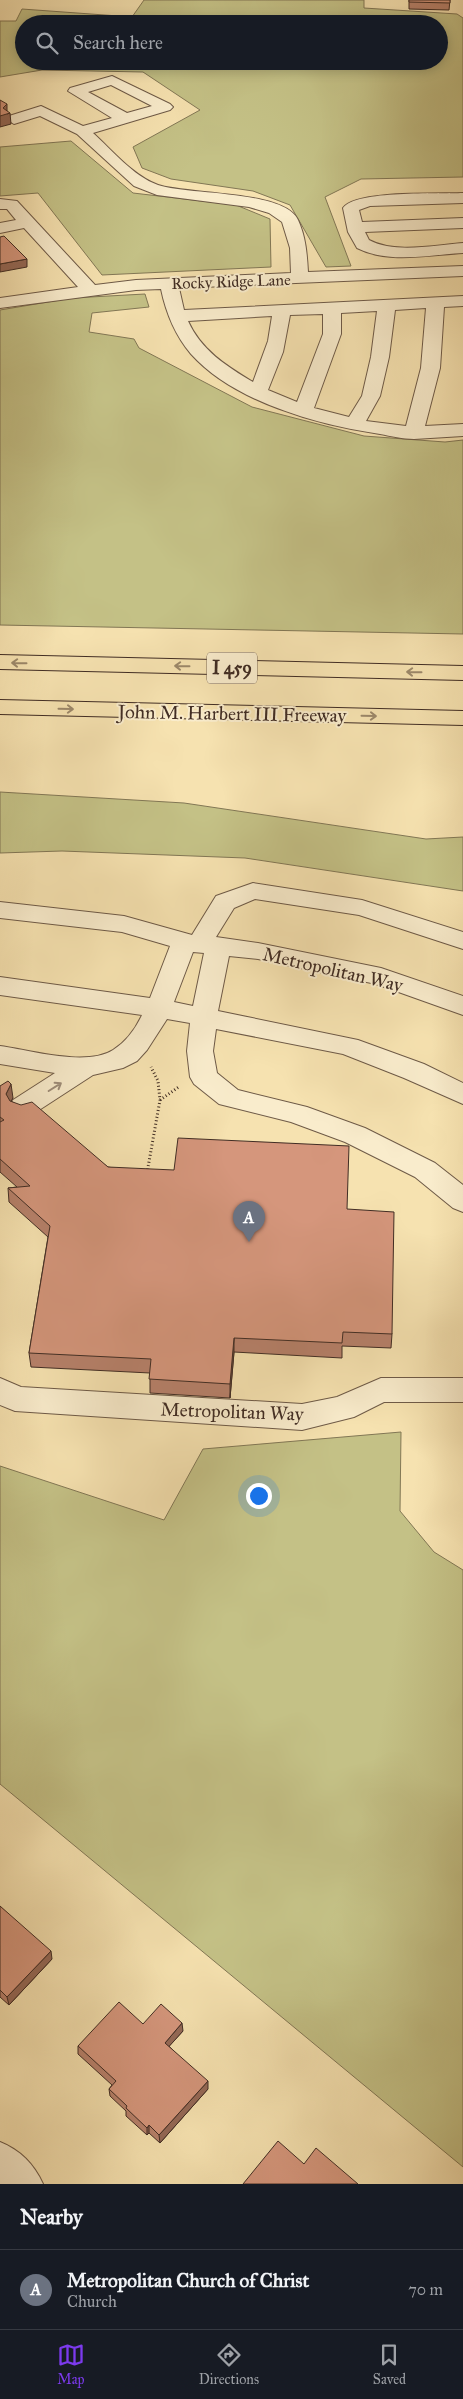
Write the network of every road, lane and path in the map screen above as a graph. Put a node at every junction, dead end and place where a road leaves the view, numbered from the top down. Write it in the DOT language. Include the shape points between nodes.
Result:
graph roads {
  1 [pos="126,118"];
  2 [pos="11,125"];
  3 [pos="82,131"];
  4 [pos="463,198"];
  5 [pos="0,204"];
  6 [pos="29,222"];
  7 [pos="463,223"];
  8 [pos="356,227"];
  9 [pos="0,228"];
  10 [pos="463,248"];
  11 [pos="463,271"];
  12 [pos="300,278"];
  13 [pos="169,283"];
  14 [pos="90,290"];
  15 [pos="434,301"];
  16 [pos="463,301"];
  17 [pos="0,303"];
  18 [pos="387,304"];
  19 [pos="332,307"];
  20 [pos="281,309"];
  21 [pos="177,316"];
  22 [pos="258,392"];
  23 [pos="304,410"];
  24 [pos="355,424"];
  25 [pos="463,430"];
  26 [pos="413,433"];
  27 [pos="0,662"];
  28 [pos="463,673"];
  29 [pos="0,707"];
  30 [pos="463,718"];
  31 [pos="0,910"];
  32 [pos="463,941"];
  33 [pos="200,944"];
  34 [pos="0,986"];
  35 [pos="463,1006"];
  36 [pos="158,1008"];
  37 [pos="204,1016"];
  38 [pos="131,1050"];
  39 [pos="0,1055"];
  40 [pos="87,1066"];
  41 [pos="463,1094"];
  42 [pos="23,1107"];
  43 [pos="146,1174"];
  44 [pos="463,1201"];
  45 [pos="0,1390"];
  46 [pos="463,1390"];
  47 [pos="0,2162"];
  48 [pos="22,2184"];
  1 -- 3 [label="street"];
  2 -- 3 [label="street" via="58,119"];
  3 -- 12 [label="street" via="140,183 157,190 252,202 275,210 290,220 298,248"];
  4 -- 8 [label="street" via="400,199 357,204 351,208"];
  5 -- 6 [label="street" via="11,204"];
  6 -- 9 [label="street"];
  6 -- 14 [label="street"];
  7 -- 8 [label="street"];
  8 -- 10 [label="street" via="362,243 377,250"];
  11 -- 12 [label="street, Rocky Ridge Lane"];
  12 -- 13 [label="street, Rocky Ridge Lane"];
  13 -- 14 [label="street, Rocky Ridge Lane"];
  13 -- 21 [label="street"];
  14 -- 17 [label="street, Rocky Ridge Lane"];
  15 -- 16 [label="street"];
  15 -- 18 [label="street"];
  15 -- 26 [label="street" via="436,316 428,377 422,411"];
  18 -- 19 [label="street"];
  18 -- 24 [label="street" via="371,396"];
  19 -- 20 [label="street"];
  19 -- 23 [label="street" via="332,334"];
  20 -- 21 [label="street"];
  20 -- 22 [label="street" via="272,357"];
  21 -- 22 [label="street" via="199,351 229,377"];
  22 -- 23 [label="street"];
  23 -- 24 [label="street"];
  24 -- 26 [label="street"];
  25 -- 26 [label="street"];
  28 -- 27 [label="highway, I 459, one-way"];
  29 -- 30 [label="highway, John M. Harbert III Freeway, one-way"];
  31 -- 33 [label="street, Metropolitan Way" via="124,924"];
  32 -- 33 [label="street" via="362,908 253,892 225,902"];
  33 -- 35 [label="street, Metropolitan Way" via="258,950 381,977"];
  33 -- 36 [label="street"];
  33 -- 37 [label="street"];
  34 -- 36 [label="street"];
  36 -- 37 [label="street"];
  36 -- 38 [label="street"];
  37 -- 41 [label="street" via="348,1046"];
  37 -- 44 [label="street" via="200,1051 204,1077 229,1097 297,1114 356,1135 424,1170"];
  38 -- 40 [label="street" via="106,1064"];
  38 -- 43 [label="path" via="149,1063 158,1081 160,1100"];
  39 -- 40 [label="street"];
  42 -- 40 [label="street, one-way"];
  45 -- 46 [label="street, Metropolitan Way" via="15,1399 302,1417 343,1408 381,1390"];
  47 -- 48 [label="street"];
}
